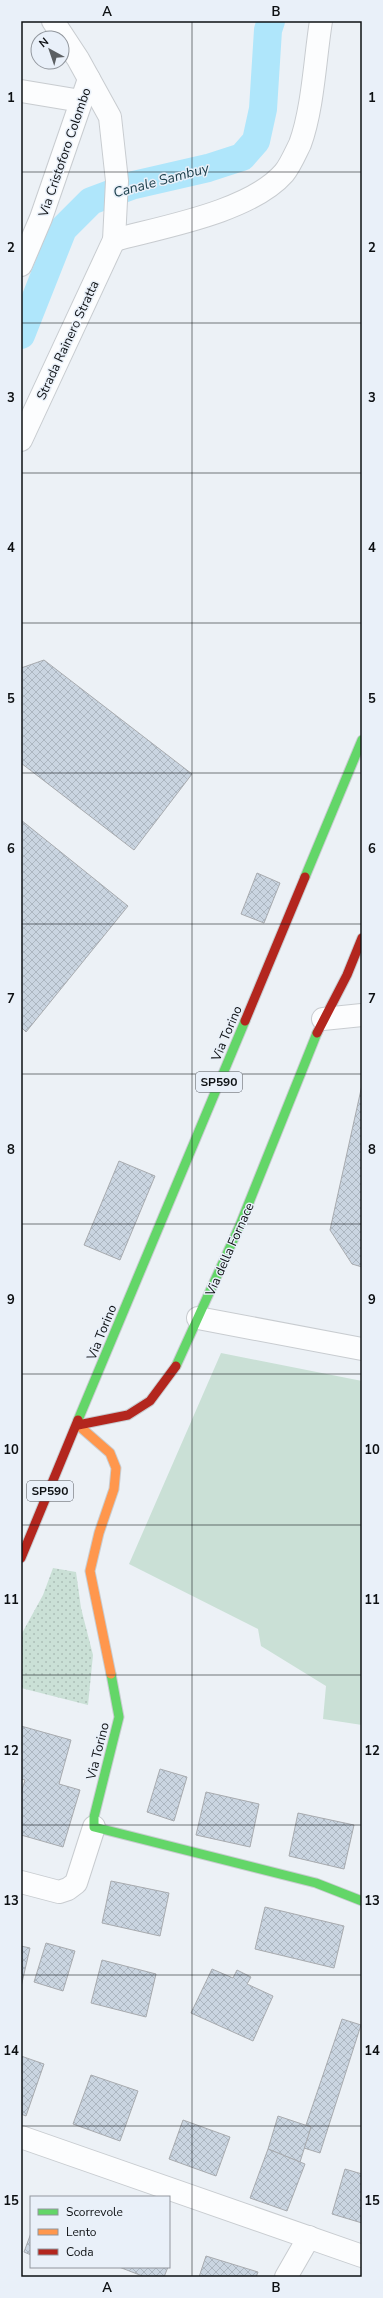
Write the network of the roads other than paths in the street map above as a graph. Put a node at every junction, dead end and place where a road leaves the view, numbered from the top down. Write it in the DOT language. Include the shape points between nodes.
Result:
graph roads {
  1 [pos="53,21"];
  2 [pos="321,21"];
  3 [pos="89,79"];
  4 [pos="21,91"];
  5 [pos="81,101"];
  6 [pos="114,240"];
  7 [pos="21,265"];
  8 [pos="21,440"];
  9 [pos="362,740"];
  10 [pos="362,938"];
  11 [pos="362,1015"];
  12 [pos="323,1019"];
  13 [pos="198,1318"];
  14 [pos="362,1350"];
  15 [pos="78,1425"];
  16 [pos="21,1558"];
  17 [pos="94,1827"];
  18 [pos="21,1882"];
  19 [pos="362,1901"];
  20 [pos="21,2138"];
  21 [pos="309,2238"];
  22 [pos="362,2256"];
  23 [pos="286,2277"];
  1 -- 3 [label="street, Via Cristoforo Colombo"];
  2 -- 6 [label="street" via="307,118 300,144 284,173 265,189 231,208"];
  3 -- 5 [label="street, Via Cristoforo Colombo"];
  3 -- 6 [label="street, Strada Rainero Stratta" via="110,117 117,181"];
  4 -- 5 [label="street"];
  5 -- 7 [label="street, Via Cristoforo Colombo" via="41,218"];
  6 -- 8 [label="street, Strada Rainero Stratta"];
  9 -- 15 [label="street, Via Torino / SP590"];
  10 -- 12 [label="street, Via della Fornace" via="347,975"];
  11 -- 12 [label="street"];
  12 -- 13 [label="street, Via della Fornace" via="240,1225"];
  13 -- 14 [label="street"];
  13 -- 15 [label="street, Via della Fornace" via="174,1370 150,1401 128,1415"];
  15 -- 16 [label="street, Via Torino / SP590"];
  15 -- 17 [label="street, Via Torino" via="110,1453 116,1468 114,1489 99,1533 90,1571 119,1717 94,1817"];
  17 -- 18 [label="street" via="76,1883 59,1892"];
  17 -- 19 [label="street" via="316,1883"];
  20 -- 21 [label="street"];
  21 -- 22 [label="street"];
  21 -- 23 [label="street"];
}
